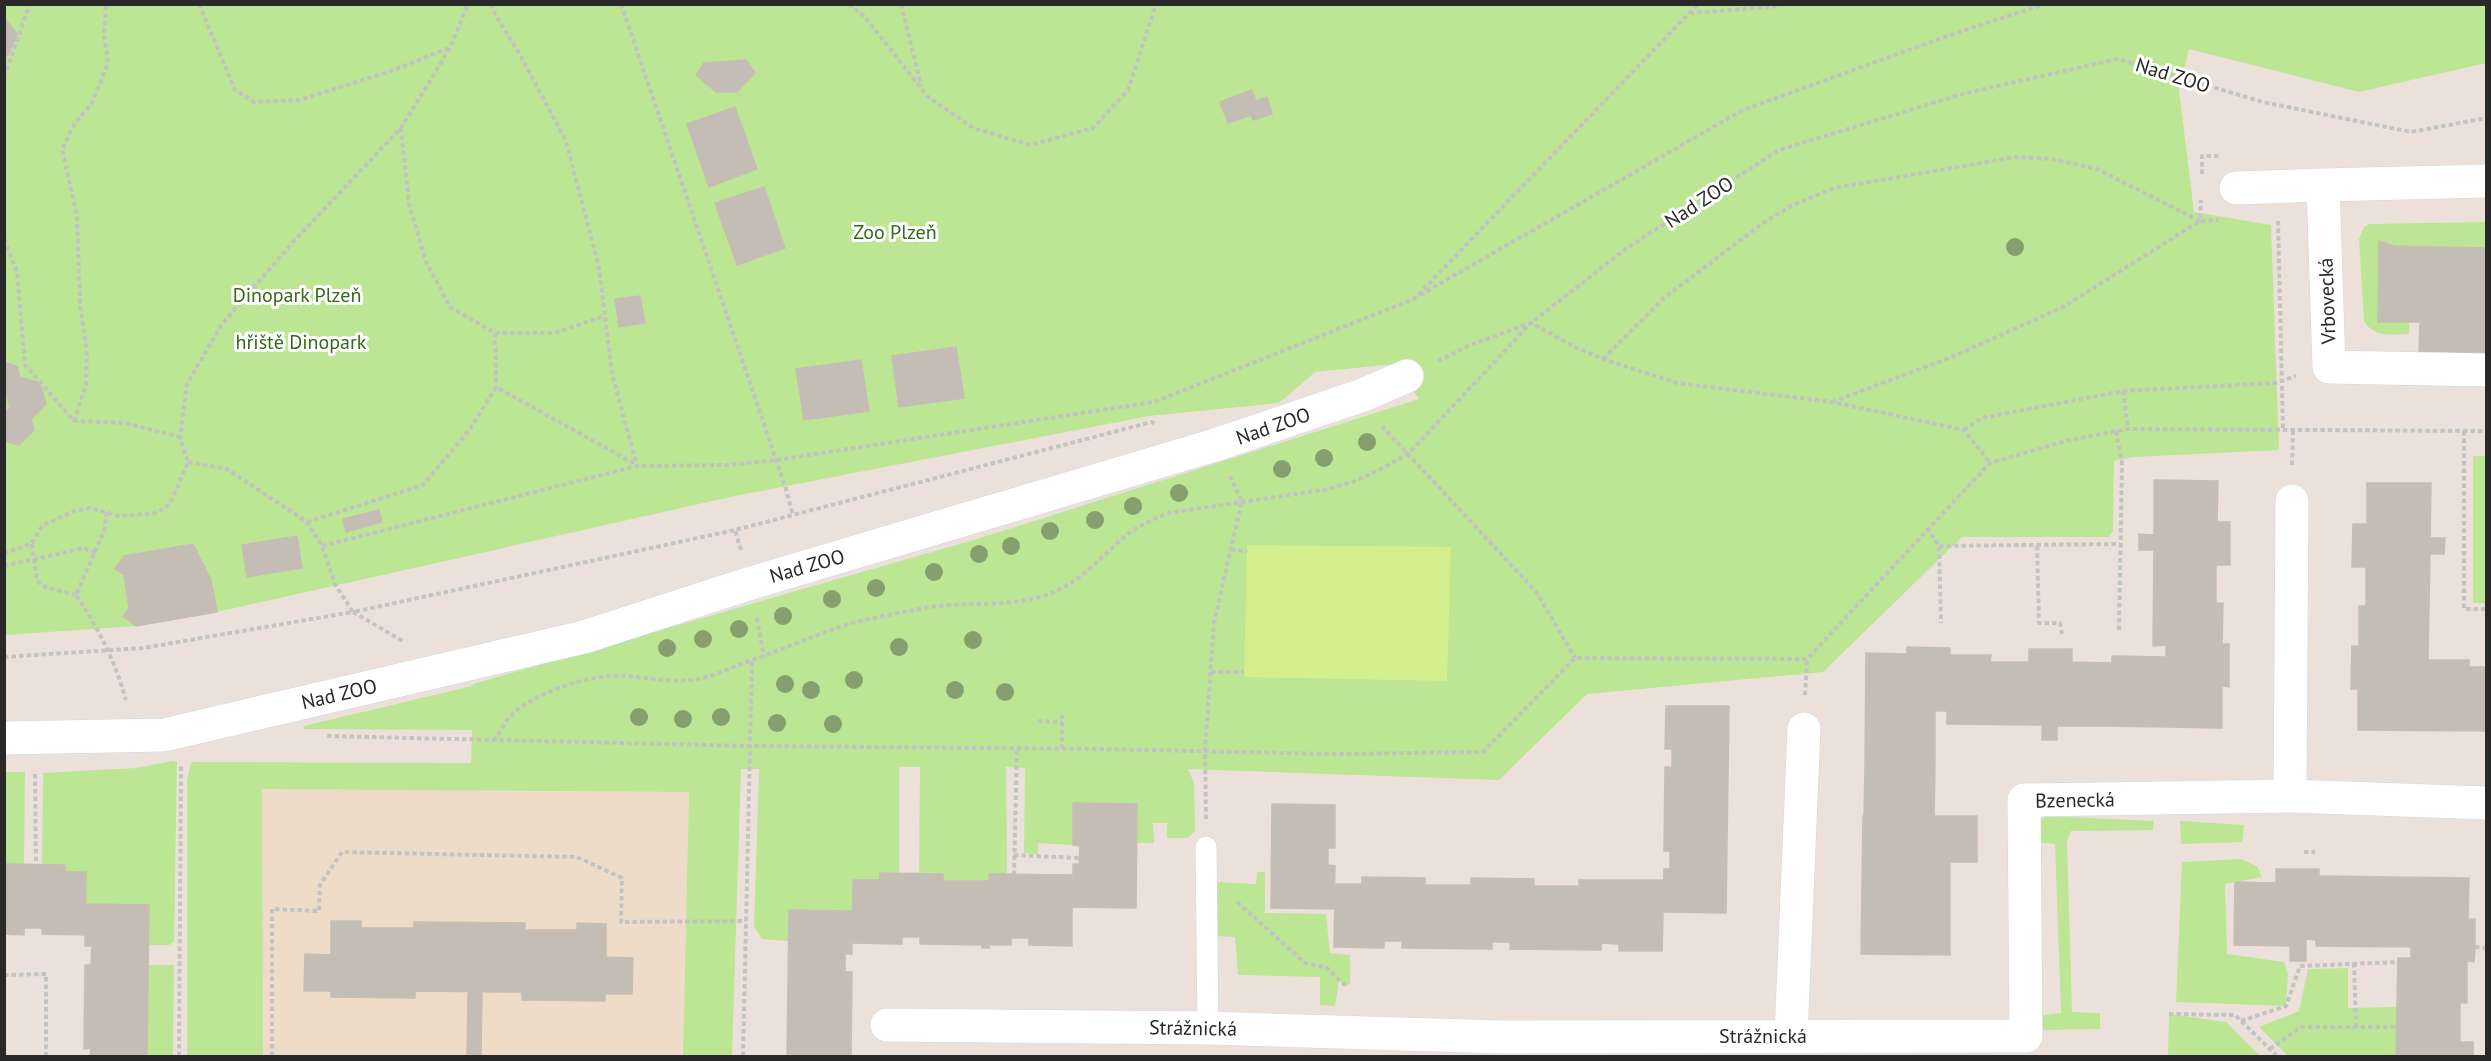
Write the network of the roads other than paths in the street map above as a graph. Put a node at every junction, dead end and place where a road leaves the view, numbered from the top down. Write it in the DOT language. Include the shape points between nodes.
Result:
graph roads {
  1 [pos="2487,181"];
  2 [pos="2323,185"];
  3 [pos="2236,188"];
  4 [pos="2487,370"];
  5 [pos="1407,376"];
  6 [pos="2292,501"];
  7 [pos="1804,729"];
  8 [pos="4,738"];
  9 [pos="2290,796"];
  10 [pos="2487,803"];
  11 [pos="1206,847"];
  12 [pos="887,1025"];
  13 [pos="1208,1028"];
  14 [pos="1791,1036"];
  15 [pos="2026,1036"];
  16 [pos="1500,1047"];
  1 -- 2 [label="street"];
  2 -- 3 [label="street"];
  2 -- 4 [label="street, Vrbovecká" via="2329,367"];
  5 -- 8 [label="street, Nad ZOO" via="1364,395 1215,445 751,583 584,637 164,735"];
  6 -- 9 [label="street"];
  7 -- 14 [label="street"];
  9 -- 10 [label="street, Bzenecká"];
  9 -- 15 [label="street, Bzenecká" via="2024,800"];
  11 -- 13 [label="lane"];
  12 -- 13 [label="street, Strážnická"];
  13 -- 16 [label="street, Strážnická"];
  14 -- 15 [label="street, Strážnická"];
  14 -- 16 [label="street, Strážnická"];
}
